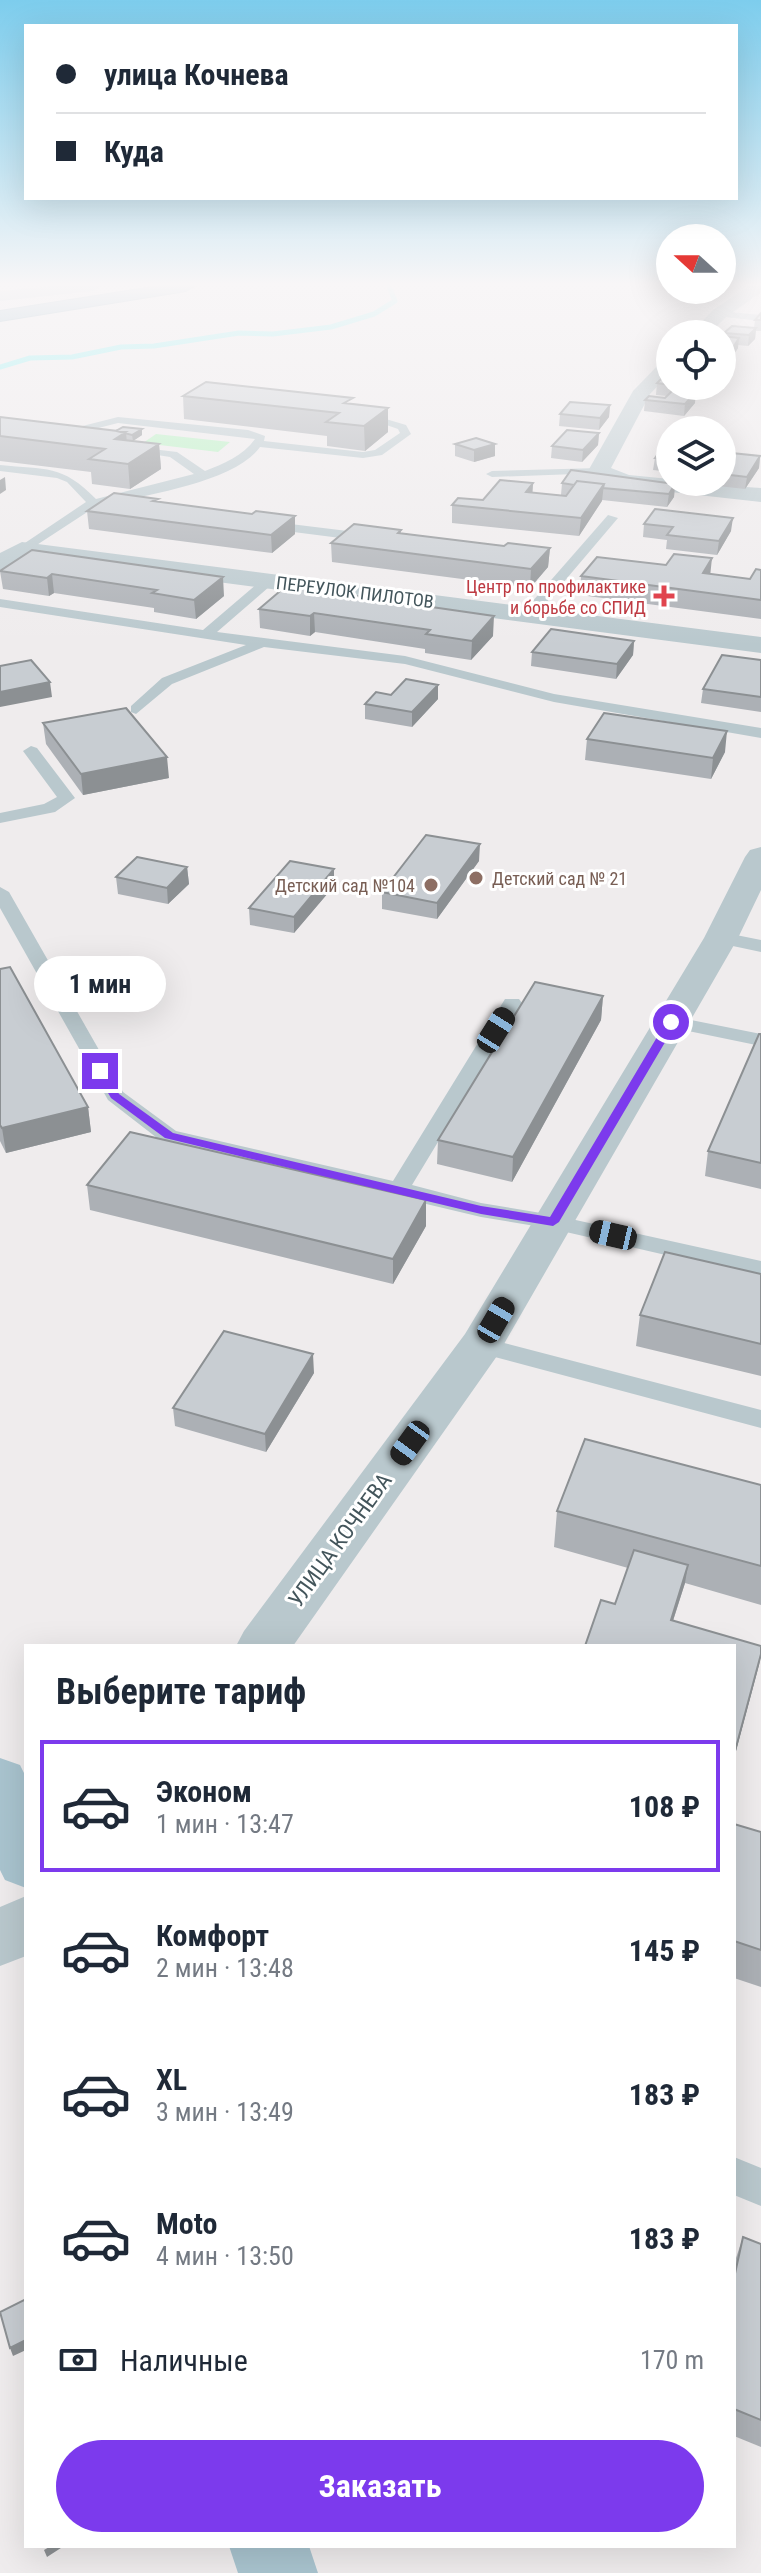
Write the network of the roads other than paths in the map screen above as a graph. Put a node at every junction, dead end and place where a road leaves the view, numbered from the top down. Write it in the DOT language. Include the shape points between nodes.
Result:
graph roads {
  1 [pos="634,406"];
  2 [pos="346,410"];
  3 [pos="91,443"];
  4 [pos="259,444"];
  5 [pos="120,447"];
  6 [pos="0,468"];
  7 [pos="599,471"];
  8 [pos="492,474"];
  9 [pos="204,476"];
  10 [pos="761,495"];
  11 [pos="93,503"];
  12 [pos="141,509"];
  13 [pos="612,518"];
  14 [pos="252,523"];
  15 [pos="379,539"];
  16 [pos="22,549"];
  17 [pos="0,563"];
  18 [pos="270,580"];
  19 [pos="0,603"];
  20 [pos="529,614"];
  21 [pos="206,634"];
  22 [pos="263,643"];
  23 [pos="761,645"];
  24 [pos="136,709"];
  25 [pos="761,733"];
  26 [pos="31,751"];
  27 [pos="0,818"];
  28 [pos="761,857"];
  29 [pos="0,892"];
  30 [pos="741,942"];
  31 [pos="512,1003"];
  32 [pos="671,1022"];
  33 [pos="761,1040"];
  34 [pos="399,1189"];
  35 [pos="553,1222"];
  36 [pos="761,1269"];
  37 [pos="481,1345"];
  38 [pos="761,1419"];
  39 [pos="264,1644"];
  40 [pos="0,1783"];
  41 [pos="24,1855"];
  42 [pos="24,1926"];
  43 [pos="0,1937"];
  44 [pos="736,2177"];
  45 [pos="761,2187"];
  46 [pos="270,2548"];
  47 [pos="278,2573"];
  1 -- 7 [label="street"];
  2 -- 4 [label="lane" via="402,427 406,434 378,453 363,455"];
  3 -- 4 [label="lane" via="47,438 118,420 248,433 261,438"];
  4 -- 9 [label="lane" via="231,465"];
  5 -- 9 [label="lane" via="173,454"];
  6 -- 11 [label="lane" via="59,475"];
  7 -- 8 [label="lane"];
  7 -- 10 [label="street" via="626,481"];
  9 -- 11 [label="lane"];
  11 -- 12 [label="lane"];
  11 -- 16 [label="lane"];
  13 -- 20 [label="lane"];
  14 -- 15 [label="lane"];
  16 -- 17 [label="street"];
  16 -- 18 [label="street, ПЕРЕУЛОК ПИЛОТОВ"];
  18 -- 20 [label="street, ПЕРЕУЛОК ПИЛОТОВ"];
  18 -- 21 [label="lane"];
  19 -- 21 [label="lane"];
  20 -- 23 [label="street, ПЕРЕУЛОК ПИЛОТОВ"];
  21 -- 22 [label="lane"];
  22 -- 24 [label="lane" via="167,681"];
  22 -- 25 [label="lane" via="405,660 554,698"];
  26 -- 27 [label="lane" via="67,798 49,808"];
  28 -- 30 [label="street, УЛИЦА КОЧНЕВА"];
  29 -- 34 [label="lane" via="115,1096 169,1136"];
  30 -- 32 [label="street, УЛИЦА КОЧНЕВА"];
  31 -- 34 [label="lane"];
  32 -- 33 [label="lane"];
  32 -- 35 [label="street, УЛИЦА КОЧНЕВА"];
  34 -- 35 [label="lane"];
  35 -- 36 [label="lane"];
  35 -- 37 [label="street, УЛИЦА КОЧНЕВА"];
  37 -- 38 [label="lane"];
  37 -- 39 [label="street, УЛИЦА КОЧНЕВА"];
  40 -- 41 [label="main road"];
  42 -- 43 [label="street"];
  44 -- 45 [label="lane"];
  46 -- 47 [label="main road"];
}
